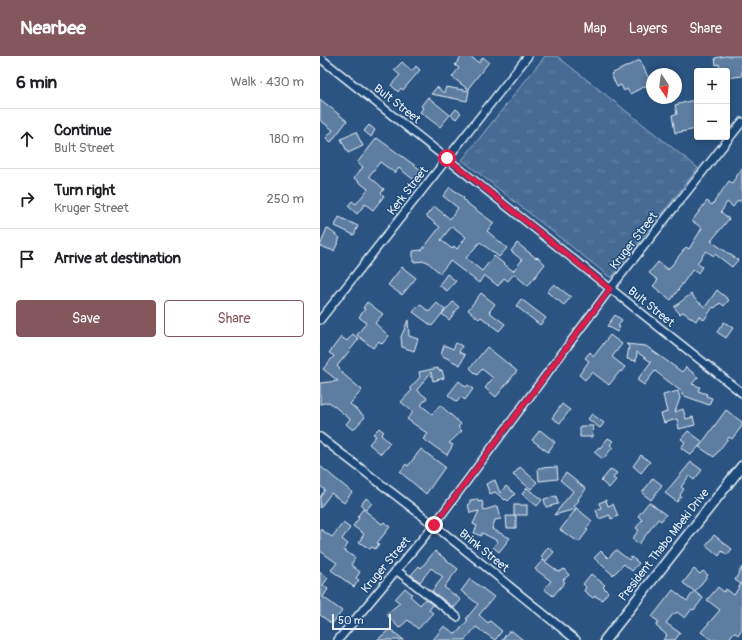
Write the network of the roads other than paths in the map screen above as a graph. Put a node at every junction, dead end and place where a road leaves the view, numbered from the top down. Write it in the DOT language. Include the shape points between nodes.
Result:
graph roads {
  1 [pos="528,56"];
  2 [pos="320,58"];
  3 [pos="742,122"];
  4 [pos="447,158"];
  5 [pos="610,289"];
  6 [pos="320,320"];
  7 [pos="742,393"];
  8 [pos="320,438"];
  9 [pos="742,466"];
  10 [pos="434,525"];
  11 [pos="396,570"];
  12 [pos="457,617"];
  13 [pos="338,640"];
  14 [pos="576,640"];
  15 [pos="605,640"];
  1 -- 4 [label="street, Kerk Street"];
  2 -- 4 [label="street, Bult Street"];
  3 -- 5 [label="street, Kruger Street"];
  4 -- 5 [label="street, Bult Street"];
  4 -- 6 [label="street, Kerk Street"];
  5 -- 7 [label="street, Bult Street"];
  5 -- 10 [label="street, Kruger Street"];
  8 -- 10 [label="street, Brink Street"];
  9 -- 15 [label="street, President Thabo Mbeki Drive"];
  10 -- 11 [label="street, Kruger Street"];
  10 -- 14 [label="street, Brink Street"];
  11 -- 12 [label="street"];
  11 -- 13 [label="street, Kruger Street"];
}
